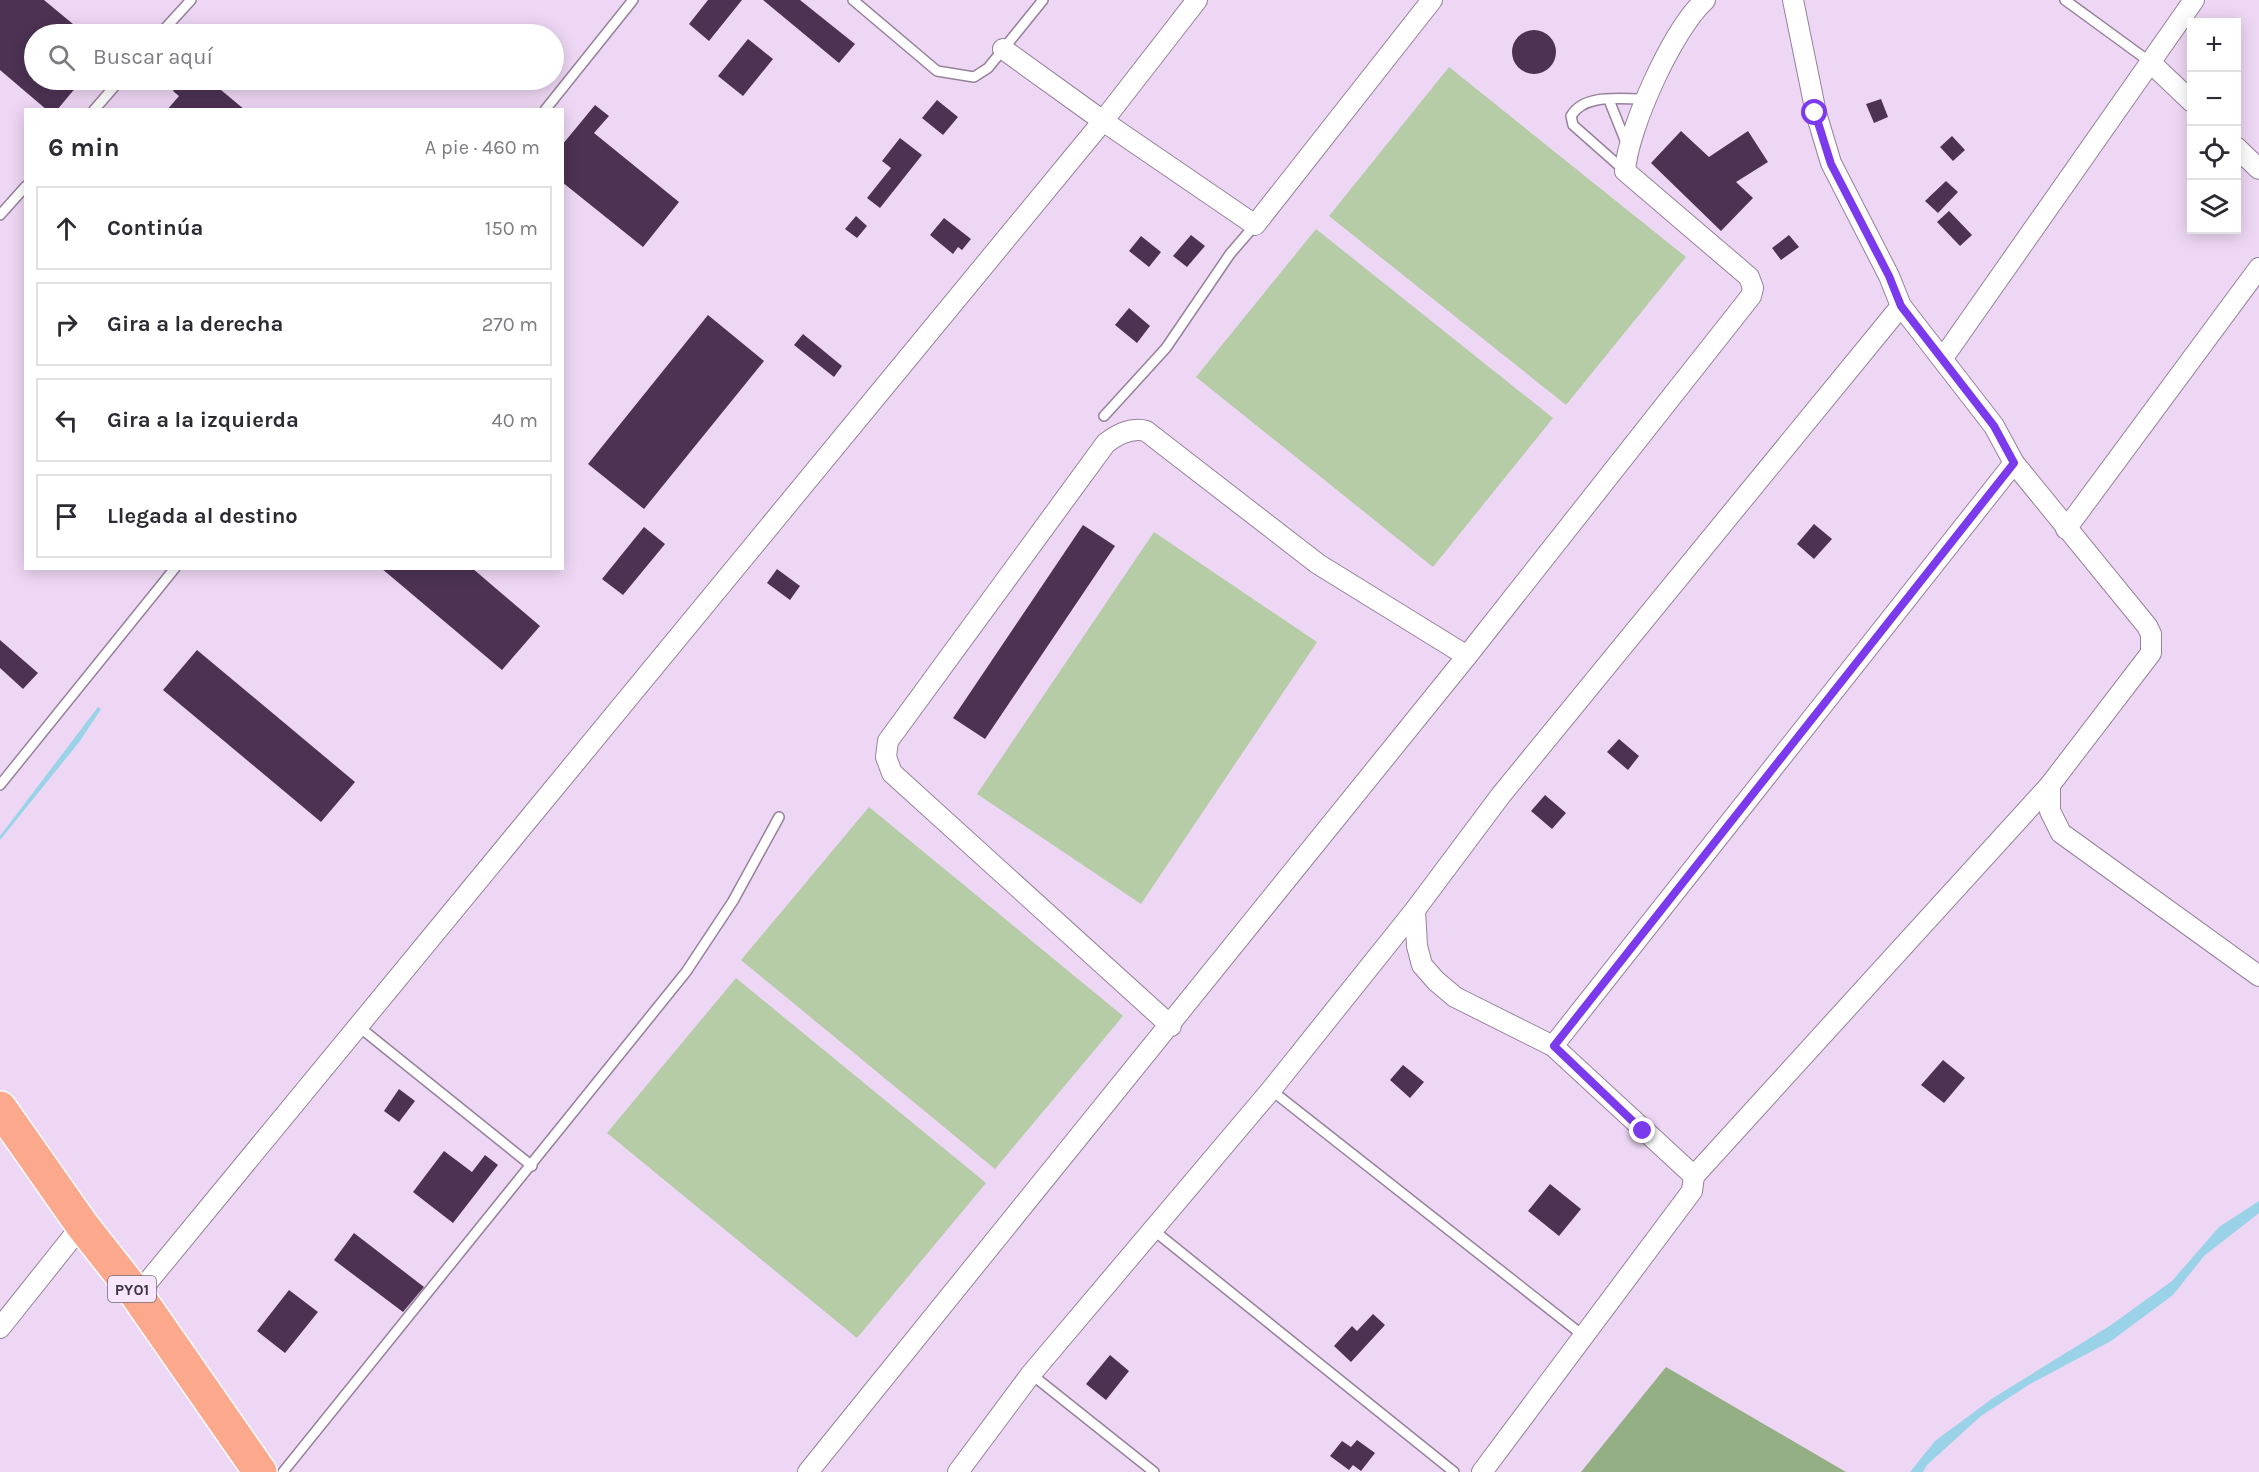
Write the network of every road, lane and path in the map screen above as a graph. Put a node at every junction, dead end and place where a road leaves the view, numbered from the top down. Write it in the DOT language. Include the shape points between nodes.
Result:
graph roads {
  1 [pos="191,0"];
  2 [pos="633,0"];
  3 [pos="853,0"];
  4 [pos="1043,0"];
  5 [pos="1197,0"];
  6 [pos="1432,0"];
  7 [pos="1705,0"];
  8 [pos="1793,0"];
  9 [pos="2065,0"];
  10 [pos="2194,0"];
  11 [pos="169,24"];
  12 [pos="1004,49"];
  13 [pos="2151,63"];
  14 [pos="564,86"];
  15 [pos="111,90"];
  16 [pos="561,90"];
  17 [pos="2187,97"];
  18 [pos="1647,99"];
  19 [pos="1609,100"];
  20 [pos="96,108"];
  21 [pos="547,108"];
  22 [pos="1103,120"];
  23 [pos="1629,151"];
  24 [pos="2241,152"];
  25 [pos="2259,169"];
  26 [pos="1625,171"];
  27 [pos="24,188"];
  28 [pos="0,215"];
  29 [pos="1255,225"];
  30 [pos="2259,268"];
  31 [pos="1901,306"];
  32 [pos="1942,358"];
  33 [pos="1104,416"];
  34 [pos="2014,463"];
  35 [pos="2066,529"];
  36 [pos="173,570"];
  37 [pos="1467,656"];
  38 [pos="0,785"];
  39 [pos="2050,785"];
  40 [pos="779,817"];
  41 [pos="1415,910"];
  42 [pos="2256,968"];
  43 [pos="358,1026"];
  44 [pos="1171,1026"];
  45 [pos="1554,1046"];
  46 [pos="1271,1090"];
  47 [pos="0,1108"];
  48 [pos="532,1166"];
  49 [pos="1694,1176"];
  50 [pos="82,1225"];
  51 [pos="1152,1229"];
  52 [pos="137,1295"];
  53 [pos="0,1328"];
  54 [pos="1585,1337"];
  55 [pos="1031,1374"];
  56 [pos="1483,1471"];
  57 [pos="260,1472"];
  58 [pos="283,1472"];
  59 [pos="808,1472"];
  60 [pos="958,1472"];
  61 [pos="1154,1472"];
  62 [pos="1454,1472"];
  1 -- 11 [label="lane"];
  2 -- 14 [label="lane"];
  3 -- 12 [label="lane" via="937,70 974,77"];
  4 -- 12 [label="lane"];
  5 -- 22 [label="street"];
  6 -- 29 [label="street"];
  7 -- 18 [label="street" via="1670,46"];
  8 -- 31 [label="street" via="1815,113 1831,164"];
  9 -- 13 [label="lane"];
  10 -- 13 [label="street"];
  12 -- 22 [label="street"];
  13 -- 17 [label="street"];
  13 -- 32 [label="street"];
  15 -- 20 [label="lane"];
  16 -- 21 [label="lane"];
  18 -- 19 [label="lane"];
  18 -- 23 [label="street"];
  19 -- 23 [label="lane"];
  19 -- 26 [label="lane" via="1587,103 1573,111 1570,121"];
  22 -- 29 [label="street"];
  22 -- 43 [label="street"];
  23 -- 26 [label="street"];
  24 -- 25 [label="street"];
  26 -- 37 [label="street" via="1749,278 1751,296"];
  27 -- 28 [label="lane"];
  29 -- 33 [label="lane" via="1230,254 1166,348"];
  30 -- 35 [label="street"];
  31 -- 32 [label="street"];
  31 -- 41 [label="street" via="1501,795"];
  32 -- 34 [label="street" via="1994,426"];
  34 -- 35 [label="street"];
  34 -- 45 [label="street"];
  35 -- 39 [label="street" via="2147,626 2151,653"];
  36 -- 38 [label="lane"];
  37 -- 44 [label="street"];
  37 -- 44 [label="street" via="1318,564 1146,431 1136,428 1106,443 888,741 886,757 892,773"];
  39 -- 42 [label="street" via="2050,812 2061,833"];
  39 -- 49 [label="street"];
  40 -- 48 [label="lane" via="733,901 686,972"];
  41 -- 45 [label="street" via="1422,965 1436,981 1455,997"];
  41 -- 46 [label="street"];
  43 -- 48 [label="lane"];
  43 -- 52 [label="street"];
  44 -- 59 [label="street"];
  45 -- 49 [label="street"];
  46 -- 51 [label="street"];
  46 -- 54 [label="lane"];
  47 -- 50 [label="highway, PY01"];
  48 -- 58 [label="lane"];
  49 -- 54 [label="street" via="1692,1191"];
  50 -- 52 [label="highway, PY01"];
  50 -- 53 [label="street"];
  51 -- 55 [label="street"];
  51 -- 62 [label="lane"];
  52 -- 57 [label="highway, PY01"];
  54 -- 56 [label="street"];
  55 -- 60 [label="street"];
  55 -- 61 [label="lane"];
}
